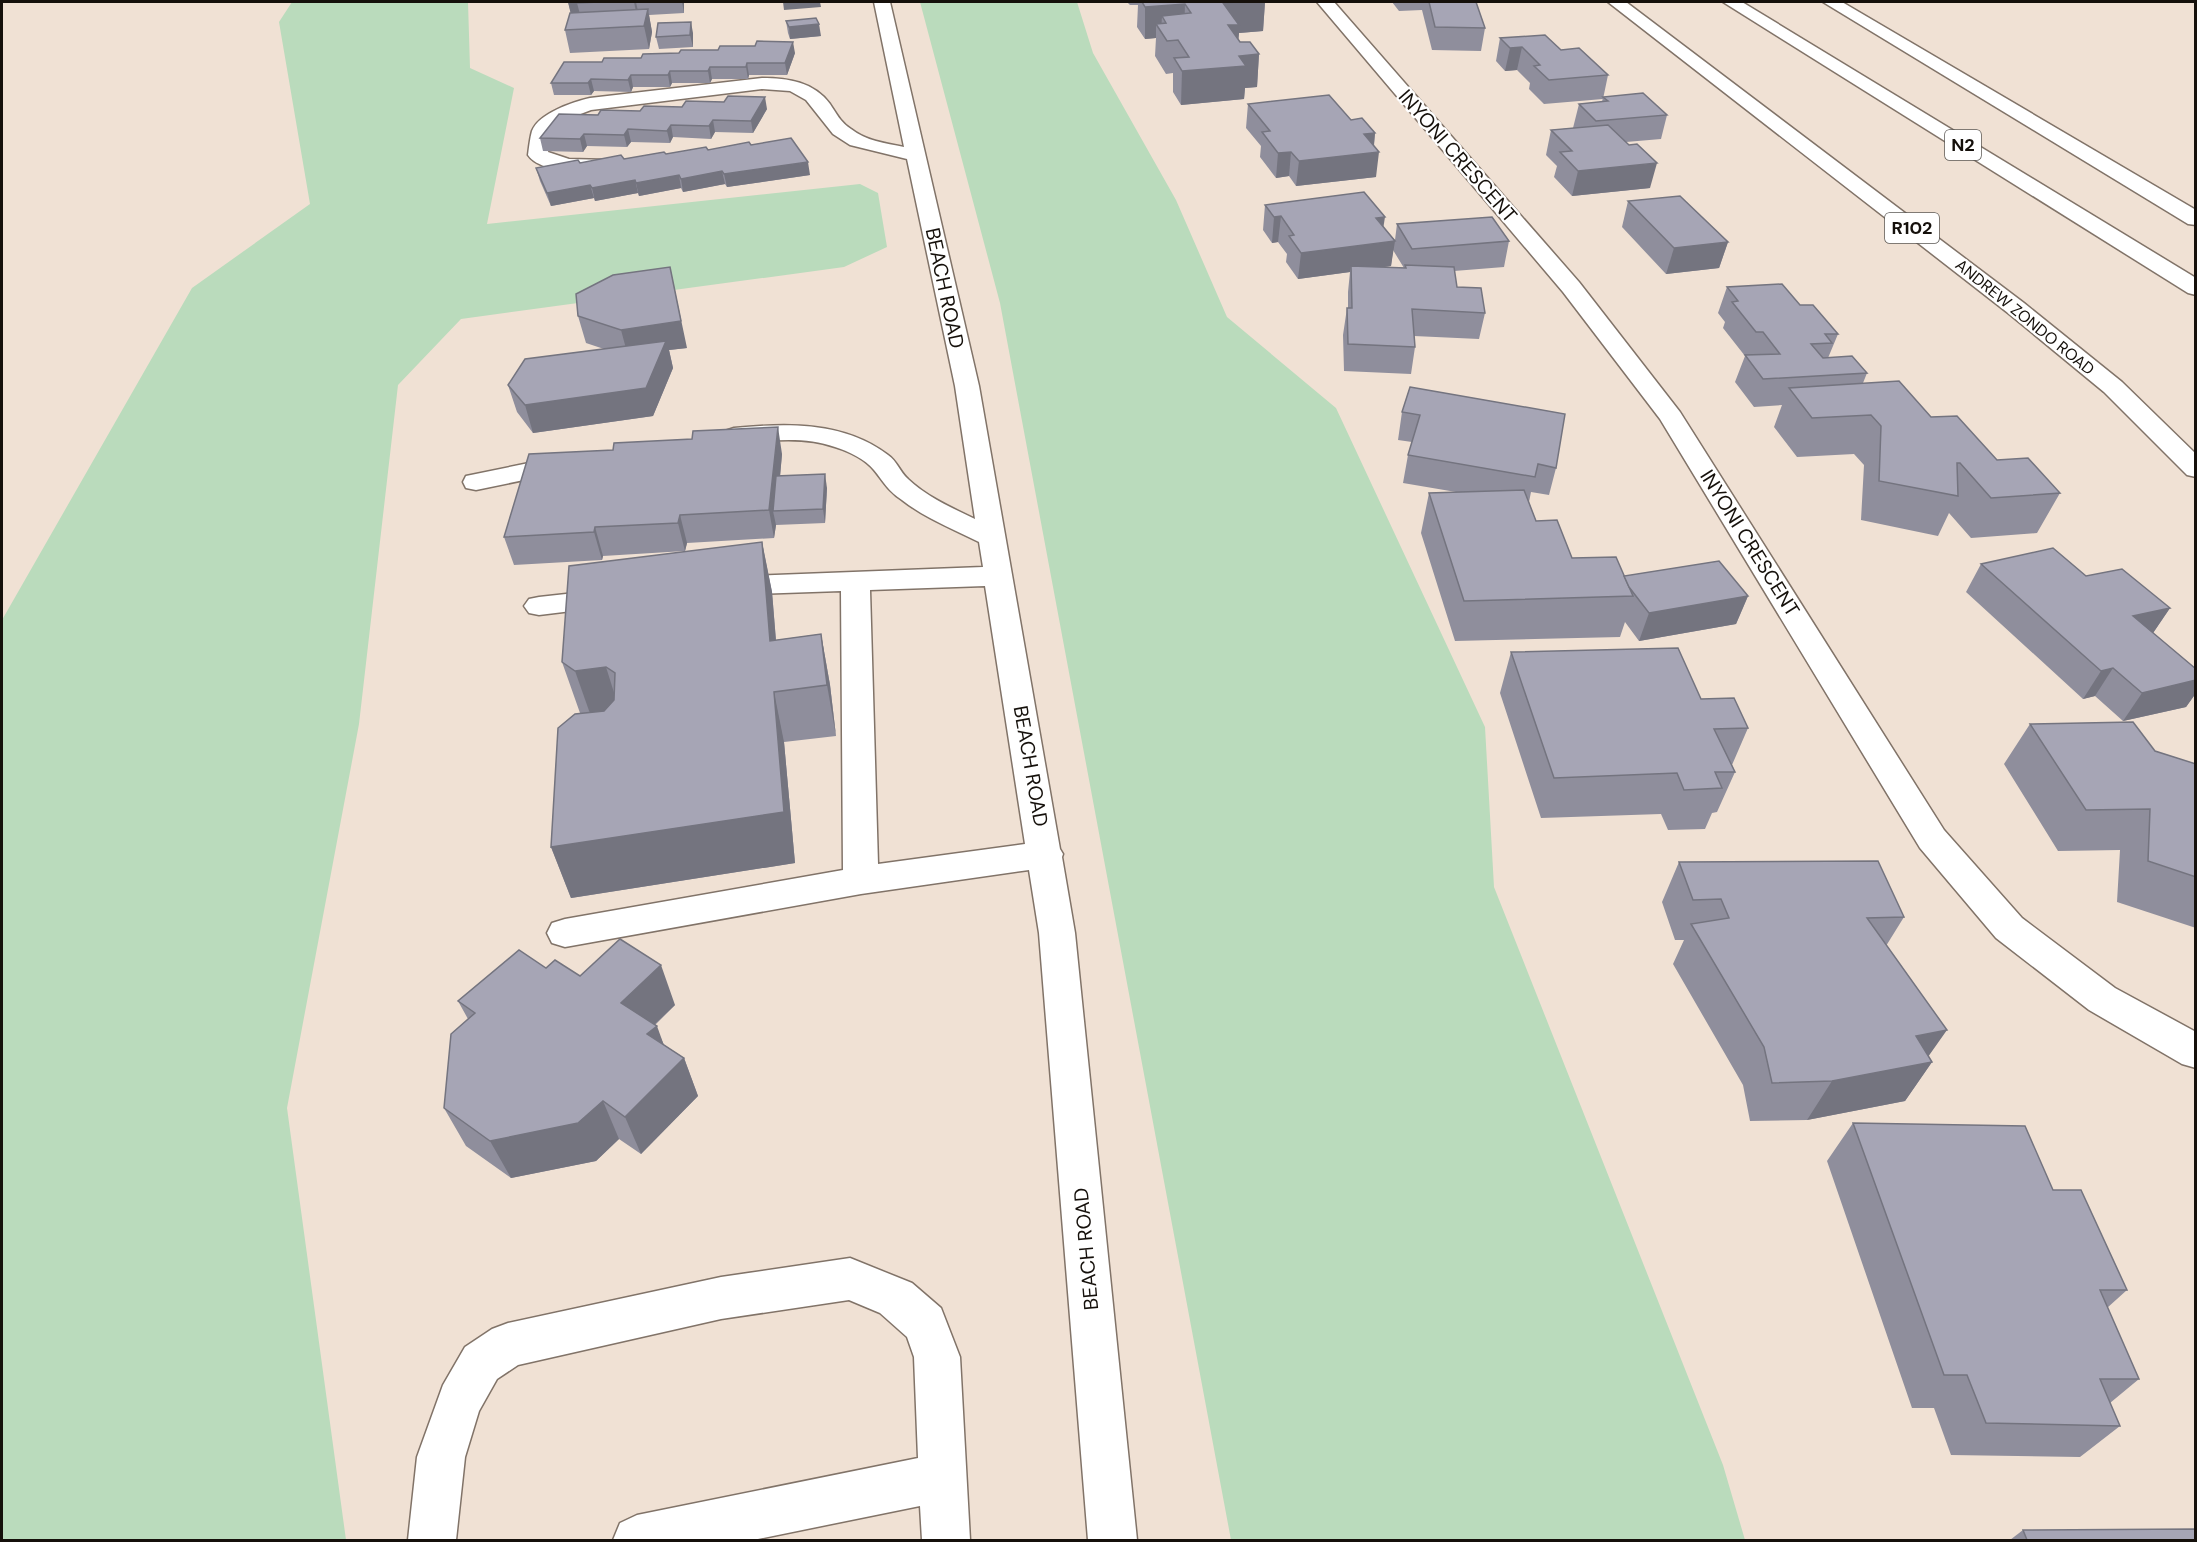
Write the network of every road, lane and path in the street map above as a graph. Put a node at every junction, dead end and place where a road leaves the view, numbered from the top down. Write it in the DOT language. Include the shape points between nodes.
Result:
graph roads {
  1 [pos="882,2"];
  2 [pos="1325,2"];
  3 [pos="1616,2"];
  4 [pos="1731,2"];
  5 [pos="1831,2"];
  6 [pos="916,155"];
  7 [pos="625,161"];
  8 [pos="2196,219"];
  9 [pos="2196,288"];
  10 [pos="708,439"];
  11 [pos="591,459"];
  12 [pos="2196,469"];
  13 [pos="476,482"];
  14 [pos="993,538"];
  15 [pos="998,576"];
  16 [pos="855,580"];
  17 [pos="703,588"];
  18 [pos="633,595"];
  19 [pos="538,606"];
  20 [pos="1046,854"];
  21 [pos="861,880"];
  22 [pos="565,933"];
  23 [pos="2196,1052"];
  24 [pos="943,1477"];
  25 [pos="432,1540"];
  26 [pos="637,1540"];
  27 [pos="946,1540"];
  28 [pos="1113,1540"];
  1 -- 6 [label="main road, BEACH ROAD"];
  2 -- 23 [label="main road, INYONI CRESCENT" via="1571,287 1671,417 1932,839 2009,928 2102,999"];
  3 -- 12 [label="main road, ANDREW ZONDO ROAD / R102" via="2016,308 2113,387"];
  4 -- 9 [label="main road, N2"];
  5 -- 8 [label="main road"];
  6 -- 7 [label="main road" via="851,139 838,129 819,101 802,89 785,85 742,84 590,104 558,115 542,130 538,155 548,161 578,167"];
  6 -- 14 [label="main road, BEACH ROAD" via="967,386"];
  10 -- 14 [label="main road" via="778,431 815,433 861,448 882,463 898,485 930,507"];
  11 -- 13 [label="main road"];
  14 -- 15 [label="main road, BEACH ROAD"];
  15 -- 16 [label="main road"];
  15 -- 20 [label="main road, BEACH ROAD"];
  16 -- 17 [label="main road"];
  16 -- 21 [label="main road"];
  18 -- 19 [label="main road"];
  20 -- 21 [label="main road"];
  20 -- 28 [label="main road, BEACH ROAD" via="1057,933"];
  21 -- 22 [label="main road"];
  24 -- 25 [label="main road" via="937,1357 925,1323 896,1298 850,1279 721,1298 508,1346 482,1363 459,1401 441,1457"];
  24 -- 26 [label="main road"];
  24 -- 27 [label="main road"];
}
